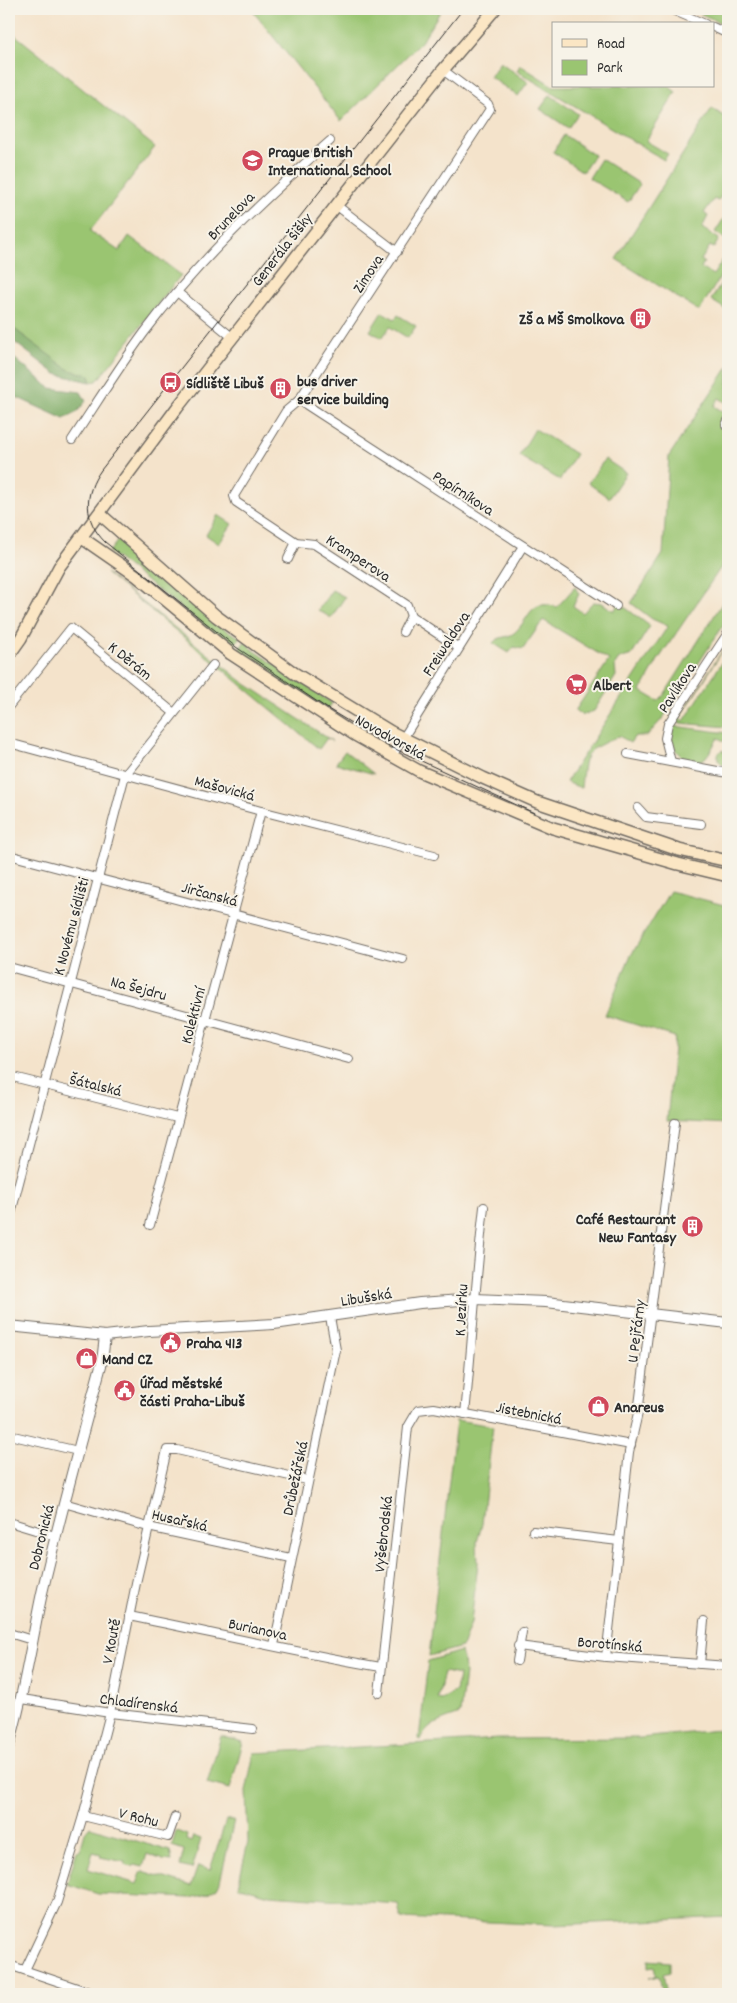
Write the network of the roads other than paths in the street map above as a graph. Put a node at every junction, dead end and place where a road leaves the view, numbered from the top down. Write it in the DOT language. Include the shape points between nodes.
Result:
graph roads {
  1 [pos="495,9"];
  2 [pos="670,9"];
  3 [pos="700,22"];
  4 [pos="714,27"];
  5 [pos="728,34"];
  6 [pos="443,70"];
  7 [pos="330,141"];
  8 [pos="336,205"];
  9 [pos="397,252"];
  10 [pos="177,292"];
  11 [pos="232,337"];
  12 [pos="299,400"];
  13 [pos="72,440"];
  14 [pos="236,502"];
  15 [pos="100,514"];
  16 [pos="82,538"];
  17 [pos="296,542"];
  18 [pos="523,546"];
  19 [pos="288,559"];
  20 [pos="616,606"];
  21 [pos="411,616"];
  22 [pos="403,632"];
  23 [pos="728,632"];
  24 [pos="459,648"];
  25 [pos="9,655"];
  26 [pos="214,666"];
  27 [pos="9,706"];
  28 [pos="174,713"];
  29 [pos="402,738"];
  30 [pos="9,743"];
  31 [pos="628,754"];
  32 [pos="392,756"];
  33 [pos="671,762"];
  34 [pos="728,773"];
  35 [pos="125,775"];
  36 [pos="638,808"];
  37 [pos="261,811"];
  38 [pos="701,824"];
  39 [pos="9,855"];
  40 [pos="434,855"];
  41 [pos="728,861"];
  42 [pos="728,876"];
  43 [pos="97,878"];
  44 [pos="233,914"];
  45 [pos="404,959"];
  46 [pos="9,967"];
  47 [pos="70,983"];
  48 [pos="205,1020"];
  49 [pos="349,1059"];
  50 [pos="9,1076"];
  51 [pos="42,1085"];
  52 [pos="177,1118"];
  53 [pos="675,1123"];
  54 [pos="484,1207"];
  55 [pos="9,1221"];
  56 [pos="150,1226"];
  57 [pos="475,1300"];
  58 [pos="651,1314"];
  59 [pos="330,1317"];
  60 [pos="728,1323"];
  61 [pos="9,1326"];
  62 [pos="105,1336"];
  63 [pos="422,1408"];
  64 [pos="465,1414"];
  65 [pos="9,1435"];
  66 [pos="631,1445"];
  67 [pos="78,1451"];
  68 [pos="307,1480"];
  69 [pos="64,1503"];
  70 [pos="9,1522"];
  71 [pos="148,1526"];
  72 [pos="533,1531"];
  73 [pos="55,1536"];
  74 [pos="619,1541"];
  75 [pos="291,1558"];
  76 [pos="129,1616"];
  77 [pos="704,1621"];
  78 [pos="522,1632"];
  79 [pos="9,1633"];
  80 [pos="32,1640"];
  81 [pos="274,1645"];
  82 [pos="519,1646"];
  83 [pos="606,1657"];
  84 [pos="517,1661"];
  85 [pos="700,1664"];
  86 [pos="728,1666"];
  87 [pos="381,1667"];
  88 [pos="378,1693"];
  89 [pos="22,1699"];
  90 [pos="110,1713"];
  91 [pos="253,1729"];
  92 [pos="9,1745"];
  93 [pos="83,1816"];
  94 [pos="175,1817"];
  95 [pos="9,1965"];
  96 [pos="24,1970"];
  97 [pos="95,1994"];
  1 -- 6 [label="main road, Generála Šišky"];
  2 -- 3 [label="street"];
  4 -- 5 [label="street"];
  6 -- 8 [label="main road, Generála Šišky"];
  6 -- 9 [label="street, Zimova" via="488,104 490,109"];
  7 -- 10 [label="street, Brunelova" via="242,221"];
  8 -- 9 [label="street"];
  8 -- 11 [label="main road, Generála Šišky"];
  9 -- 12 [label="street, Zimova"];
  10 -- 11 [label="street"];
  10 -- 13 [label="street, Brunelova" via="134,346"];
  11 -- 15 [label="main road, Generála Šišky"];
  12 -- 14 [label="street, Zimova" via="286,411 246,474 234,496"];
  12 -- 18 [label="street, Papírníkova"];
  14 -- 17 [label="street, Kramperova"];
  15 -- 16 [label="main road, Generála Šišky"];
  15 -- 29 [label="main road, Novodvorská" via="216,616 294,673"];
  16 -- 25 [label="main road, Generála Šišky" via="52,578"];
  16 -- 32 [label="main road, Novodvorská" via="137,576 232,654 354,735"];
  17 -- 19 [label="street"];
  17 -- 21 [label="street, Kramperova" via="314,544 407,605"];
  18 -- 20 [label="street, Papírníkova"];
  18 -- 24 [label="street, Freiwaldova"];
  21 -- 22 [label="street"];
  21 -- 24 [label="street, Kramperova"];
  23 -- 33 [label="street, Pavlíkova" via="668,724 665,738"];
  24 -- 29 [label="street, Freiwaldova"];
  26 -- 28 [label="street, K Novému sídlišti"];
  27 -- 28 [label="street, K Děrám" via="71,628"];
  28 -- 35 [label="street, K Novému sídlišti"];
  29 -- 32 [label="street, Freiwaldova"];
  29 -- 41 [label="main road, Novodvorská" via="537,802 670,847"];
  30 -- 35 [label="street, Mašovická"];
  31 -- 33 [label="street"];
  32 -- 42 [label="main road, Novodvorská" via="424,774 553,828"];
  33 -- 34 [label="street"];
  35 -- 37 [label="street, Mašovická"];
  35 -- 43 [label="street, K Novému sídlišti"];
  36 -- 38 [label="street" via="646,816"];
  37 -- 40 [label="street, Mašovická"];
  37 -- 44 [label="street, Kolektivní"];
  39 -- 43 [label="street, Jirčanská"];
  43 -- 44 [label="street, Jirčanská"];
  43 -- 47 [label="street, K Novému sídlišti"];
  44 -- 45 [label="street, Jirčanská"];
  44 -- 48 [label="street, Kolektivní"];
  46 -- 47 [label="street, Na Šejdru"];
  47 -- 48 [label="street, Na Šejdru"];
  47 -- 51 [label="street, K Novému sídlišti"];
  48 -- 49 [label="street, Na Šejdru"];
  48 -- 52 [label="street, Kolektivní"];
  50 -- 51 [label="street, Šátalská"];
  51 -- 52 [label="street, Šátalská"];
  51 -- 55 [label="street, K Novému sídlišti"];
  52 -- 56 [label="street, Kolektivní"];
  53 -- 58 [label="street, U Pejřárny"];
  54 -- 57 [label="street, K Jezírku"];
  57 -- 58 [label="street, Libušská" via="546,1302"];
  57 -- 59 [label="street, Libušská" via="420,1303"];
  57 -- 64 [label="street, K Jezírku"];
  58 -- 60 [label="street, Libušská"];
  58 -- 66 [label="street, U Pejřárny"];
  59 -- 62 [label="street, Libušská"];
  59 -- 68 [label="street, Drůbežářská" via="336,1350"];
  61 -- 62 [label="street, Libušská"];
  62 -- 67 [label="street, Dobronická" via="102,1362"];
  63 -- 64 [label="street, Jistebnická"];
  63 -- 87 [label="street, Vyšebrodská" via="408,1427"];
  64 -- 66 [label="street, Jistebnická"];
  65 -- 67 [label="street"];
  66 -- 74 [label="street, U Pejřárny"];
  67 -- 69 [label="street, Dobronická"];
  68 -- 71 [label="street, V Koutě" via="167,1450"];
  68 -- 75 [label="street, Drůbežářská"];
  69 -- 71 [label="street, Husařská"];
  69 -- 73 [label="street, Dobronická"];
  70 -- 73 [label="street"];
  71 -- 75 [label="street, Husařská"];
  71 -- 76 [label="street, V Koutě"];
  72 -- 74 [label="street"];
  73 -- 80 [label="street, Dobronická"];
  74 -- 83 [label="street, U Pejřárny"];
  75 -- 81 [label="street, Drůbežářská"];
  76 -- 81 [label="street, Burianova"];
  76 -- 90 [label="street, V Koutě"];
  77 -- 85 [label="street"];
  78 -- 82 [label="street"];
  79 -- 80 [label="street"];
  80 -- 89 [label="street, Dobronická"];
  81 -- 87 [label="street, Burianova" via="317,1657"];
  82 -- 83 [label="street, Borotínská"];
  82 -- 84 [label="street"];
  83 -- 85 [label="street, Borotínská"];
  85 -- 86 [label="street, Borotínská"];
  87 -- 88 [label="street, Vyšebrodská"];
  89 -- 90 [label="street, Chladírenská"];
  89 -- 92 [label="street, Dobronická"];
  90 -- 91 [label="street, Chladírenská"];
  90 -- 93 [label="street, V Koutě"];
  93 -- 94 [label="street, V Rohu" via="168,1837"];
  93 -- 96 [label="street, V Koutě" via="57,1902"];
  95 -- 96 [label="street"];
  96 -- 97 [label="street"];
}
